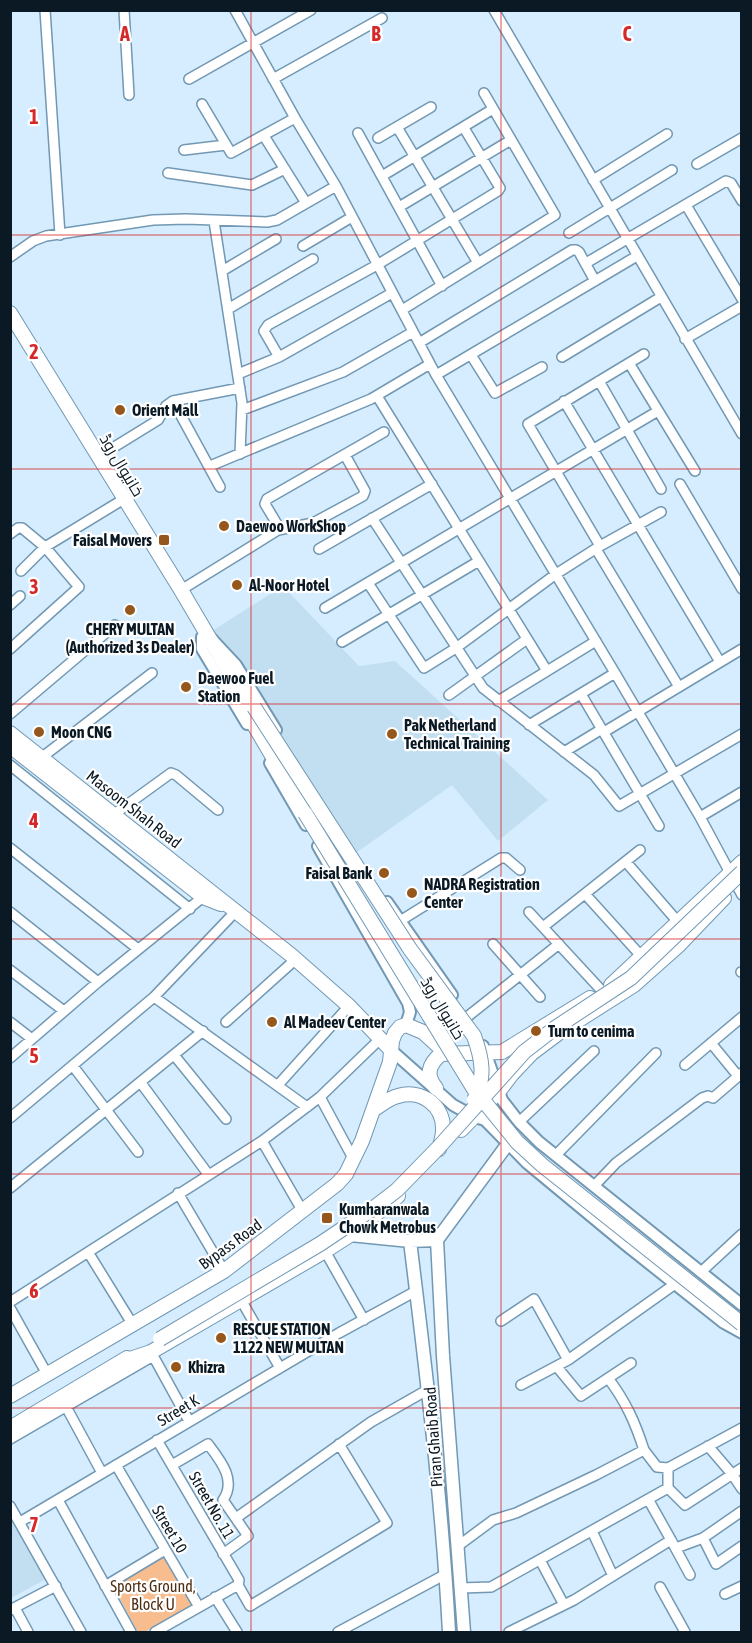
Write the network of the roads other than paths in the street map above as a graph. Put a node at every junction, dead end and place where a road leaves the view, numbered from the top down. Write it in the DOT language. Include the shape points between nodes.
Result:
graph roads {
  1 [pos="45,10"];
  2 [pos="124,10"];
  3 [pos="311,10"];
  4 [pos="494,10"];
  5 [pos="237,11"];
  6 [pos="382,18"];
  7 [pos="253,44"];
  8 [pos="189,79"];
  9 [pos="273,79"];
  10 [pos="484,93"];
  11 [pos="129,95"];
  12 [pos="202,104"];
  13 [pos="431,107"];
  14 [pos="493,109"];
  15 [pos="295,118"];
  16 [pos="397,127"];
  17 [pos="464,128"];
  18 [pos="358,133"];
  19 [pos="667,134"];
  20 [pos="264,136"];
  21 [pos="378,138"];
  22 [pos="741,138"];
  23 [pos="511,140"];
  24 [pos="226,145"];
  25 [pos="184,150"];
  26 [pos="415,156"];
  27 [pos="482,157"];
  28 [pos="697,164"];
  29 [pos="285,169"];
  30 [pos="672,170"];
  31 [pos="168,173"];
  32 [pos="382,176"];
  33 [pos="593,180"];
  34 [pos="336,186"];
  35 [pos="433,186"];
  36 [pos="741,201"];
  37 [pos="306,203"];
  38 [pos="686,205"];
  39 [pos="399,207"];
  40 [pos="609,208"];
  41 [pos="352,217"];
  42 [pos="452,219"];
  43 [pos="214,221"];
  44 [pos="570,232"];
  45 [pos="60,235"];
  46 [pos="276,239"];
  47 [pos="627,239"];
  48 [pos="417,240"];
  49 [pos="303,246"];
  50 [pos="637,256"];
  51 [pos="10,257"];
  52 [pos="313,259"];
  53 [pos="478,263"];
  54 [pos="586,263"];
  55 [pos="377,265"];
  56 [pos="222,271"];
  57 [pos="595,281"];
  58 [pos="442,286"];
  59 [pos="392,293"];
  60 [pos="661,297"];
  61 [pos="741,299"];
  62 [pos="741,306"];
  63 [pos="228,309"];
  64 [pos="402,310"];
  65 [pos="10,313"];
  66 [pos="10,326"];
  67 [pos="413,332"];
  68 [pos="686,339"];
  69 [pos="419,343"];
  70 [pos="644,354"];
  71 [pos="471,355"];
  72 [pos="279,357"];
  73 [pos="562,357"];
  74 [pos="629,363"];
  75 [pos="430,364"];
  76 [pos="542,367"];
  77 [pos="238,374"];
  78 [pos="436,375"];
  79 [pos="599,381"];
  80 [pos="240,388"];
  81 [pos="377,396"];
  82 [pos="173,400"];
  83 [pos="564,401"];
  84 [pos="242,410"];
  85 [pos="658,411"];
  86 [pos="627,429"];
  87 [pos="384,432"];
  88 [pos="741,434"];
  89 [pos="593,449"];
  90 [pos="240,454"];
  91 [pos="345,455"];
  92 [pos="98,457"];
  93 [pos="210,466"];
  94 [pos="694,471"];
  95 [pos="555,472"];
  96 [pos="432,484"];
  97 [pos="680,484"];
  98 [pos="220,487"];
  99 [pos="661,489"];
  100 [pos="511,497"];
  101 [pos="119,502"];
  102 [pos="661,512"];
  103 [pos="372,518"];
  104 [pos="638,525"];
  105 [pos="459,528"];
  106 [pos="278,530"];
  107 [pos="10,534"];
  108 [pos="45,547"];
  109 [pos="598,547"];
  110 [pos="319,549"];
  111 [pos="479,561"];
  112 [pos="401,562"];
  113 [pos="21,571"];
  114 [pos="556,574"];
  115 [pos="368,582"];
  116 [pos="741,588"];
  117 [pos="181,590"];
  118 [pos="422,595"];
  119 [pos="20,596"];
  120 [pos="10,605"];
  121 [pos="325,608"];
  122 [pos="509,609"];
  123 [pos="389,615"];
  124 [pos="115,625"];
  125 [pos="204,635"];
  126 [pos="527,639"];
  127 [pos="596,641"];
  128 [pos="342,642"];
  129 [pos="456,648"];
  130 [pos="10,649"];
  131 [pos="741,650"];
  132 [pos="720,662"];
  133 [pos="225,663"];
  134 [pos="547,671"];
  135 [pos="152,673"];
  136 [pos="615,673"];
  137 [pos="475,676"];
  138 [pos="679,687"];
  139 [pos="581,694"];
  140 [pos="449,695"];
  141 [pos="498,701"];
  142 [pos="637,712"];
  143 [pos="10,714"];
  144 [pos="529,725"];
  145 [pos="603,730"];
  146 [pos="10,733"];
  147 [pos="741,734"];
  148 [pos="10,746"];
  149 [pos="564,752"];
  150 [pos="41,758"];
  151 [pos="10,765"];
  152 [pos="674,774"];
  153 [pos="741,792"];
  154 [pos="640,795"];
  155 [pos="218,810"];
  156 [pos="114,815"];
  157 [pos="699,817"];
  158 [pos="659,826"];
  159 [pos="10,848"];
  160 [pos="640,850"];
  161 [pos="626,862"];
  162 [pos="741,862"];
  163 [pos="520,870"];
  164 [pos="736,872"];
  165 [pos="740,887"];
  166 [pos="585,894"];
  167 [pos="203,897"];
  168 [pos="190,909"];
  169 [pos="237,910"];
  170 [pos="10,912"];
  171 [pos="529,912"];
  172 [pos="400,921"];
  173 [pos="678,922"];
  174 [pos="543,927"];
  175 [pos="493,944"];
  176 [pos="559,944"];
  177 [pos="138,949"];
  178 [pos="642,957"];
  179 [pos="296,959"];
  180 [pos="10,970"];
  181 [pos="519,974"];
  182 [pos="98,981"];
  183 [pos="602,991"];
  184 [pos="540,997"];
  185 [pos="154,998"];
  186 [pos="349,1006"];
  187 [pos="64,1011"];
  188 [pos="467,1017"];
  189 [pos="741,1017"];
  190 [pos="10,1022"];
  191 [pos="226,1022"];
  192 [pos="406,1025"];
  193 [pos="203,1031"];
  194 [pos="381,1038"];
  195 [pos="32,1039"];
  196 [pos="711,1044"];
  197 [pos="391,1050"];
  198 [pos="594,1051"];
  199 [pos="446,1053"];
  200 [pos="485,1053"];
  201 [pos="656,1053"];
  202 [pos="174,1055"];
  203 [pos="10,1058"];
  204 [pos="685,1065"];
  205 [pos="73,1066"];
  206 [pos="740,1075"];
  207 [pos="141,1083"];
  208 [pos="278,1085"];
  209 [pos="436,1088"];
  210 [pos="499,1091"];
  211 [pos="320,1097"];
  212 [pos="307,1107"];
  213 [pos="106,1110"];
  214 [pos="373,1110"];
  215 [pos="10,1118"];
  216 [pos="226,1119"];
  217 [pos="469,1119"];
  218 [pos="519,1122"];
  219 [pos="262,1141"];
  220 [pos="539,1142"];
  221 [pos="507,1145"];
  222 [pos="138,1152"];
  223 [pos="438,1155"];
  224 [pos="556,1155"];
  225 [pos="522,1159"];
  226 [pos="354,1160"];
  227 [pos="208,1174"];
  228 [pos="594,1186"];
  229 [pos="10,1188"];
  230 [pos="178,1193"];
  231 [pos="302,1210"];
  232 [pos="741,1234"];
  233 [pos="350,1235"];
  234 [pos="437,1240"];
  235 [pos="410,1241"];
  236 [pos="325,1251"];
  237 [pos="88,1252"];
  238 [pos="224,1271"];
  239 [pos="701,1272"];
  240 [pos="675,1284"];
  241 [pos="416,1290"];
  242 [pos="241,1300"];
  243 [pos="10,1302"];
  244 [pos="741,1305"];
  245 [pos="10,1308"];
  246 [pos="741,1314"];
  247 [pos="364,1320"];
  248 [pos="501,1321"];
  249 [pos="741,1324"];
  250 [pos="133,1325"];
  251 [pos="421,1328"];
  252 [pos="442,1328"];
  253 [pos="741,1333"];
  254 [pos="152,1354"];
  255 [pos="568,1360"];
  256 [pos="121,1362"];
  257 [pos="631,1363"];
  258 [pos="557,1367"];
  259 [pos="280,1368"];
  260 [pos="47,1374"];
  261 [pos="608,1378"];
  262 [pos="521,1385"];
  263 [pos="429,1389"];
  264 [pos="10,1396"];
  265 [pos="63,1402"];
  266 [pos="189,1421"];
  267 [pos="10,1428"];
  268 [pos="741,1428"];
  269 [pos="10,1439"];
  270 [pos="157,1440"];
  271 [pos="339,1444"];
  272 [pos="450,1446"];
  273 [pos="708,1446"];
  274 [pos="434,1447"];
  275 [pos="644,1450"];
  276 [pos="172,1465"];
  277 [pos="116,1466"];
  278 [pos="668,1468"];
  279 [pos="741,1468"];
  280 [pos="102,1473"];
  281 [pos="732,1474"];
  282 [pos="668,1488"];
  283 [pos="741,1489"];
  284 [pos="648,1499"];
  285 [pos="58,1500"];
  286 [pos="10,1506"];
  287 [pos="741,1511"];
  288 [pos="236,1518"];
  289 [pos="20,1522"];
  290 [pos="592,1531"];
  291 [pos="703,1538"];
  292 [pos="674,1544"];
  293 [pos="741,1546"];
  294 [pos="458,1548"];
  295 [pos="165,1550"];
  296 [pos="444,1551"];
  297 [pos="223,1554"];
  298 [pos="540,1560"];
  299 [pos="446,1574"];
  300 [pos="690,1575"];
  301 [pos="613,1576"];
  302 [pos="238,1585"];
  303 [pos="56,1586"];
  304 [pos="105,1586"];
  305 [pos="741,1586"];
  306 [pos="660,1587"];
  307 [pos="461,1588"];
  308 [pos="725,1594"];
  309 [pos="215,1597"];
  310 [pos="564,1605"];
  311 [pos="199,1607"];
  312 [pos="13,1609"];
  313 [pos="342,1631"];
  314 [pos="28,1632"];
  315 [pos="81,1632"];
  316 [pos="131,1632"];
  317 [pos="155,1632"];
  318 [pos="237,1632"];
  319 [pos="448,1632"];
  320 [pos="464,1632"];
  321 [pos="509,1632"];
  322 [pos="685,1632"];
  1 -- 45 [label="street"];
  2 -- 11 [label="street"];
  3 -- 7 [label="street"];
  4 -- 33 [label="street"];
  5 -- 7 [label="street"];
  6 -- 9 [label="street"];
  7 -- 8 [label="street"];
  7 -- 9 [label="street"];
  9 -- 15 [label="street"];
  10 -- 14 [label="street"];
  12 -- 24 [label="street"];
  13 -- 16 [label="street"];
  14 -- 17 [label="street"];
  14 -- 23 [label="street"];
  15 -- 20 [label="street"];
  15 -- 34 [label="street"];
  16 -- 21 [label="street"];
  16 -- 26 [label="street"];
  17 -- 26 [label="street"];
  17 -- 27 [label="street"];
  18 -- 32 [label="street"];
  19 -- 33 [label="street"];
  20 -- 24 [label="street" via="234,153"];
  20 -- 29 [label="street"];
  22 -- 28 [label="street"];
  23 -- 27 [label="street"];
  23 -- 53 [label="street" via="555,215"];
  24 -- 25 [label="street"];
  26 -- 32 [label="street"];
  26 -- 35 [label="street"];
  27 -- 35 [label="street"];
  27 -- 42 [label="street" via="500,188"];
  29 -- 31 [label="street" via="252,185"];
  29 -- 37 [label="street"];
  30 -- 40 [label="street"];
  32 -- 39 [label="street"];
  33 -- 40 [label="street"];
  34 -- 37 [label="street"];
  34 -- 41 [label="street"];
  35 -- 39 [label="street"];
  35 -- 42 [label="street"];
  36 -- 38 [label="street" via="726,181"];
  37 -- 43 [label="street" via="277,220"];
  38 -- 47 [label="street"];
  38 -- 61 [label="street"];
  39 -- 48 [label="street"];
  40 -- 44 [label="street"];
  40 -- 47 [label="street"];
  41 -- 49 [label="street"];
  41 -- 55 [label="street"];
  42 -- 48 [label="street"];
  42 -- 53 [label="street"];
  43 -- 45 [label="street" via="153,220"];
  43 -- 56 [label="street"];
  45 -- 51 [label="street" via="40,238"];
  46 -- 56 [label="street"];
  47 -- 50 [label="street"];
  47 -- 54 [label="street"];
  48 -- 55 [label="street"];
  48 -- 58 [label="street"];
  50 -- 57 [label="street"];
  50 -- 60 [label="street"];
  52 -- 63 [label="street"];
  53 -- 58 [label="street"];
  54 -- 57 [label="street"];
  54 -- 69 [label="street" via="579,252 572,250"];
  55 -- 59 [label="street"];
  55 -- 72 [label="street" via="268,325 264,331"];
  56 -- 63 [label="street"];
  57 -- 71 [label="street"];
  58 -- 64 [label="street"];
  59 -- 64 [label="street"];
  59 -- 72 [label="street"];
  60 -- 68 [label="street"];
  60 -- 73 [label="street"];
  62 -- 68 [label="street"];
  63 -- 77 [label="street"];
  64 -- 67 [label="street"];
  65 -- 92 [label="main road, خانیوال روڈ"];
  66 -- 101 [label="main road, خانیوال روڈ"];
  67 -- 69 [label="street"];
  67 -- 84 [label="street" via="343,372"];
  68 -- 88 [label="street"];
  69 -- 75 [label="street"];
  70 -- 74 [label="street"];
  71 -- 76 [label="street" via="495,393"];
  71 -- 78 [label="street"];
  72 -- 77 [label="street"];
  74 -- 79 [label="street"];
  74 -- 85 [label="street"];
  75 -- 78 [label="street"];
  75 -- 81 [label="street"];
  77 -- 80 [label="street"];
  78 -- 100 [label="street"];
  79 -- 83 [label="street"];
  79 -- 86 [label="street"];
  80 -- 82 [label="street"];
  80 -- 84 [label="street"];
  81 -- 90 [label="street"];
  81 -- 96 [label="street"];
  82 -- 92 [label="street" via="158,420"];
  82 -- 93 [label="street"];
  83 -- 89 [label="street"];
  83 -- 95 [label="street" via="527,426"];
  84 -- 90 [label="street"];
  85 -- 86 [label="street"];
  85 -- 94 [label="street"];
  86 -- 89 [label="street"];
  86 -- 99 [label="street"];
  87 -- 91 [label="street"];
  89 -- 95 [label="street"];
  89 -- 104 [label="street"];
  90 -- 93 [label="street"];
  91 -- 106 [label="street" via="265,501"];
  91 -- 106 [label="street" via="365,491 363,496 320,521"];
  92 -- 117 [label="main road, خانیوال روڈ"];
  93 -- 98 [label="street"];
  95 -- 100 [label="street"];
  95 -- 109 [label="street"];
  96 -- 103 [label="street"];
  96 -- 105 [label="street"];
  97 -- 116 [label="street"];
  100 -- 105 [label="street"];
  100 -- 114 [label="street"];
  101 -- 108 [label="street"];
  101 -- 125 [label="main road, خانیوال روڈ"];
  102 -- 104 [label="street"];
  103 -- 110 [label="street"];
  103 -- 112 [label="street"];
  104 -- 109 [label="street"];
  104 -- 132 [label="street"];
  105 -- 111 [label="street"];
  105 -- 112 [label="street"];
  106 -- 117 [label="street"];
  107 -- 108 [label="street" via="22,528"];
  108 -- 113 [label="street"];
  108 -- 130 [label="street" via="79,587"];
  109 -- 114 [label="street"];
  109 -- 138 [label="street"];
  111 -- 118 [label="street"];
  111 -- 122 [label="street"];
  112 -- 115 [label="street"];
  112 -- 118 [label="street"];
  114 -- 122 [label="street"];
  114 -- 127 [label="street"];
  115 -- 121 [label="street"];
  115 -- 123 [label="street"];
  117 -- 125 [label="main road, خانیوال روڈ"];
  118 -- 123 [label="street"];
  118 -- 129 [label="street"];
  119 -- 120 [label="street"];
  122 -- 126 [label="street"];
  122 -- 129 [label="street"];
  123 -- 128 [label="street"];
  123 -- 129 [label="street" via="424,668"];
  124 -- 143 [label="street"];
  125 -- 133 [label="main road, خانیوال روڈ"];
  125 -- 172 [label="street, خانیوال روڈ" via="236,665"];
  125 -- 192 [label="street" via="202,649 408,1003"];
  125 -- 249 [label="main road, خانیوال روڈ, bridge" via="305,813 474,1089 517,1142 542,1165"];
  126 -- 134 [label="street"];
  126 -- 137 [label="street"];
  127 -- 134 [label="street"];
  127 -- 136 [label="street"];
  129 -- 137 [label="street"];
  131 -- 132 [label="street"];
  132 -- 138 [label="street"];
  133 -- 217 [label="main road, bridge" via="410,949 474,1036 482,1078"];
  133 -- 246 [label="main road, خانیوال روڈ, bridge" via="477,1082 512,1127 555,1169"];
  134 -- 141 [label="street"];
  135 -- 150 [label="street"];
  136 -- 139 [label="street"];
  136 -- 142 [label="street"];
  137 -- 140 [label="street"];
  137 -- 141 [label="street"];
  138 -- 142 [label="street"];
  139 -- 144 [label="street"];
  139 -- 145 [label="street"];
  141 -- 144 [label="street"];
  142 -- 145 [label="street"];
  142 -- 152 [label="street"];
  144 -- 149 [label="street"];
  145 -- 149 [label="street"];
  145 -- 154 [label="street"];
  146 -- 150 [label="main road, Masoom Shah Road"];
  147 -- 152 [label="street"];
  148 -- 167 [label="main road, Masoom Shah Road"];
  149 -- 154 [label="street" via="594,775 619,806"];
  150 -- 156 [label="main road, Masoom Shah Road"];
  151 -- 168 [label="street"];
  152 -- 154 [label="street"];
  152 -- 157 [label="street"];
  153 -- 157 [label="street"];
  154 -- 158 [label="street"];
  155 -- 156 [label="street" via="171,773"];
  156 -- 169 [label="main road, Masoom Shah Road"];
  157 -- 164 [label="street"];
  159 -- 177 [label="street"];
  160 -- 161 [label="street"];
  161 -- 166 [label="street"];
  161 -- 173 [label="street"];
  162 -- 164 [label="main road"];
  163 -- 172 [label="street" via="501,858"];
  164 -- 165 [label="street"];
  164 -- 173 [label="main road"];
  164 -- 217 [label="main road, bridge" via="632,978 524,1052"];
  165 -- 210 [label="main road" via="647,974 546,1041"];
  166 -- 174 [label="street"];
  166 -- 178 [label="street"];
  167 -- 168 [label="street"];
  167 -- 169 [label="main road, Masoom Shah Road"];
  168 -- 177 [label="street"];
  169 -- 179 [label="main road, Masoom Shah Road"];
  169 -- 185 [label="street"];
  170 -- 182 [label="street"];
  171 -- 174 [label="street"];
  172 -- 188 [label="street, خانیوال روڈ"];
  173 -- 178 [label="main road"];
  174 -- 176 [label="street"];
  175 -- 181 [label="street"];
  176 -- 181 [label="street"];
  176 -- 183 [label="street"];
  177 -- 182 [label="street"];
  178 -- 183 [label="main road"];
  179 -- 186 [label="main road, Masoom Shah Road"];
  179 -- 191 [label="street"];
  180 -- 187 [label="street"];
  181 -- 184 [label="street"];
  181 -- 188 [label="street"];
  182 -- 187 [label="street"];
  183 -- 200 [label="main road" via="514,1046 502,1052"];
  185 -- 193 [label="street"];
  185 -- 205 [label="street"];
  186 -- 194 [label="main road, Masoom Shah Road"];
  186 -- 208 [label="street"];
  187 -- 195 [label="street"];
  188 -- 200 [label="street, خانیوال روڈ"];
  189 -- 196 [label="street"];
  190 -- 195 [label="street"];
  192 -- 197 [label="main road, Bypass Road" via="395,1033"];
  192 -- 199 [label="main road" via="423,1032"];
  193 -- 202 [label="street"];
  193 -- 208 [label="street"];
  194 -- 197 [label="main road, Masoom Shah Road"];
  194 -- 211 [label="street"];
  195 -- 203 [label="street"];
  196 -- 204 [label="street"];
  196 -- 206 [label="street"];
  197 -- 209 [label="street"];
  197 -- 214 [label="main road, Bypass Road"];
  198 -- 218 [label="street"];
  199 -- 200 [label="main road"];
  199 -- 209 [label="main road" via="429,1068"];
  200 -- 210 [label="street, خانیوال روڈ"];
  201 -- 224 [label="street"];
  202 -- 207 [label="street"];
  202 -- 216 [label="street"];
  205 -- 213 [label="street"];
  205 -- 215 [label="street"];
  206 -- 228 [label="street" via="713,1098 702,1098 616,1163"];
  207 -- 213 [label="street"];
  207 -- 227 [label="street"];
  208 -- 212 [label="street"];
  209 -- 217 [label="street"];
  210 -- 217 [label="main road"];
  210 -- 218 [label="street, خانیوال روڈ"];
  211 -- 212 [label="street"];
  211 -- 226 [label="street"];
  212 -- 219 [label="street"];
  213 -- 222 [label="street"];
  213 -- 229 [label="street"];
  214 -- 223 [label="main road" via="398,1095 420,1095 430,1100 443,1128"];
  214 -- 226 [label="main road, Bypass Road"];
  217 -- 221 [label="street" via="485,1120"];
  217 -- 223 [label="main road"];
  217 -- 256 [label="main road, bridge" via="398,1190 371,1210"];
  218 -- 220 [label="street, خانیوال روڈ"];
  219 -- 227 [label="street"];
  219 -- 231 [label="street"];
  220 -- 224 [label="street, خانیوال روڈ"];
  220 -- 225 [label="street" via="546,1156 543,1162 537,1165"];
  221 -- 225 [label="street"];
  221 -- 234 [label="main road"];
  223 -- 233 [label="main road" via="397,1198"];
  224 -- 228 [label="street, خانیوال روڈ"];
  225 -- 240 [label="street"];
  226 -- 231 [label="main road, Bypass Road" via="337,1184"];
  227 -- 230 [label="street"];
  228 -- 239 [label="street, خانیوال روڈ"];
  230 -- 237 [label="street"];
  230 -- 238 [label="street"];
  231 -- 238 [label="main road, Bypass Road"];
  232 -- 239 [label="street"];
  233 -- 235 [label="main road"];
  233 -- 236 [label="main road"];
  234 -- 235 [label="main road"];
  234 -- 252 [label="main road, Piran Ghaib Road"];
  235 -- 241 [label="main road, Piran Ghaib Road"];
  236 -- 242 [label="main road"];
  236 -- 247 [label="street"];
  237 -- 243 [label="street"];
  237 -- 250 [label="street"];
  238 -- 250 [label="main road, Bypass Road"];
  239 -- 244 [label="street, خانیوال روڈ"];
  240 -- 253 [label="street"];
  240 -- 255 [label="street"];
  241 -- 247 [label="street, Street K"];
  241 -- 251 [label="main road, Piran Ghaib Road"];
  242 -- 254 [label="main road"];
  242 -- 259 [label="street"];
  245 -- 260 [label="street"];
  247 -- 259 [label="street, Street K"];
  248 -- 255 [label="street" via="534,1299"];
  250 -- 260 [label="main road, Bypass Road"];
  251 -- 252 [label="main road"];
  251 -- 263 [label="main road, Piran Ghaib Road"];
  252 -- 272 [label="main road, Piran Ghaib Road"];
  254 -- 256 [label="main road"];
  254 -- 265 [label="street"];
  254 -- 266 [label="street"];
  255 -- 258 [label="street"];
  256 -- 265 [label="main road"];
  257 -- 261 [label="street"];
  258 -- 261 [label="street" via="581,1396"];
  258 -- 262 [label="street"];
  259 -- 266 [label="street, Street K"];
  260 -- 264 [label="main road, Bypass Road"];
  261 -- 275 [label="street" via="624,1398"];
  263 -- 271 [label="street"];
  263 -- 274 [label="main road, Piran Ghaib Road"];
  265 -- 267 [label="main road"];
  265 -- 269 [label="street"];
  265 -- 280 [label="street"];
  266 -- 270 [label="street, Street K"];
  268 -- 273 [label="street"];
  270 -- 276 [label="street, Street No. 11"];
  270 -- 277 [label="street, Street K"];
  271 -- 288 [label="street"];
  271 -- 302 [label="street, Street No. 11" via="387,1523 250,1606"];
  272 -- 274 [label="main road"];
  272 -- 294 [label="main road, Piran Ghaib Road"];
  273 -- 278 [label="street"];
  273 -- 281 [label="street"];
  274 -- 296 [label="main road, Piran Ghaib Road"];
  275 -- 278 [label="street" via="657,1467"];
  275 -- 294 [label="street" via="516,1513 493,1520"];
  276 -- 288 [label="street" via="208,1444 226,1471 229,1480 223,1500"];
  276 -- 297 [label="street, Street No. 11"];
  277 -- 280 [label="street, Street K"];
  277 -- 295 [label="street, Street 10"];
  278 -- 282 [label="street"];
  279 -- 281 [label="street"];
  280 -- 285 [label="street, Street K"];
  281 -- 282 [label="street" via="685,1505"];
  281 -- 283 [label="street"];
  282 -- 284 [label="street"];
  284 -- 290 [label="street"];
  284 -- 292 [label="street"];
  285 -- 289 [label="street, Street K"];
  285 -- 304 [label="street"];
  286 -- 289 [label="street"];
  287 -- 291 [label="street"];
  288 -- 297 [label="street" via="248,1536"];
  289 -- 303 [label="street"];
  290 -- 298 [label="street"];
  290 -- 301 [label="street"];
  291 -- 292 [label="street"];
  291 -- 293 [label="street" via="716,1564"];
  292 -- 300 [label="street"];
  292 -- 301 [label="street"];
  294 -- 296 [label="main road"];
  294 -- 307 [label="main road, Piran Ghaib Road"];
  295 -- 304 [label="street"];
  295 -- 311 [label="street, Street 10"];
  296 -- 299 [label="main road, Piran Ghaib Road"];
  297 -- 302 [label="street, Street No. 11" via="239,1580"];
  298 -- 307 [label="street" via="491,1587"];
  298 -- 310 [label="street"];
  299 -- 313 [label="street"];
  299 -- 319 [label="main road, Piran Ghaib Road"];
  301 -- 310 [label="street"];
  302 -- 309 [label="street"];
  303 -- 312 [label="street"];
  303 -- 315 [label="street"];
  304 -- 316 [label="street"];
  305 -- 308 [label="street"];
  306 -- 322 [label="street"];
  307 -- 320 [label="main road, Piran Ghaib Road"];
  309 -- 311 [label="street"];
  309 -- 318 [label="street"];
  310 -- 321 [label="street"];
  311 -- 317 [label="street"];
  312 -- 314 [label="street"];
}
